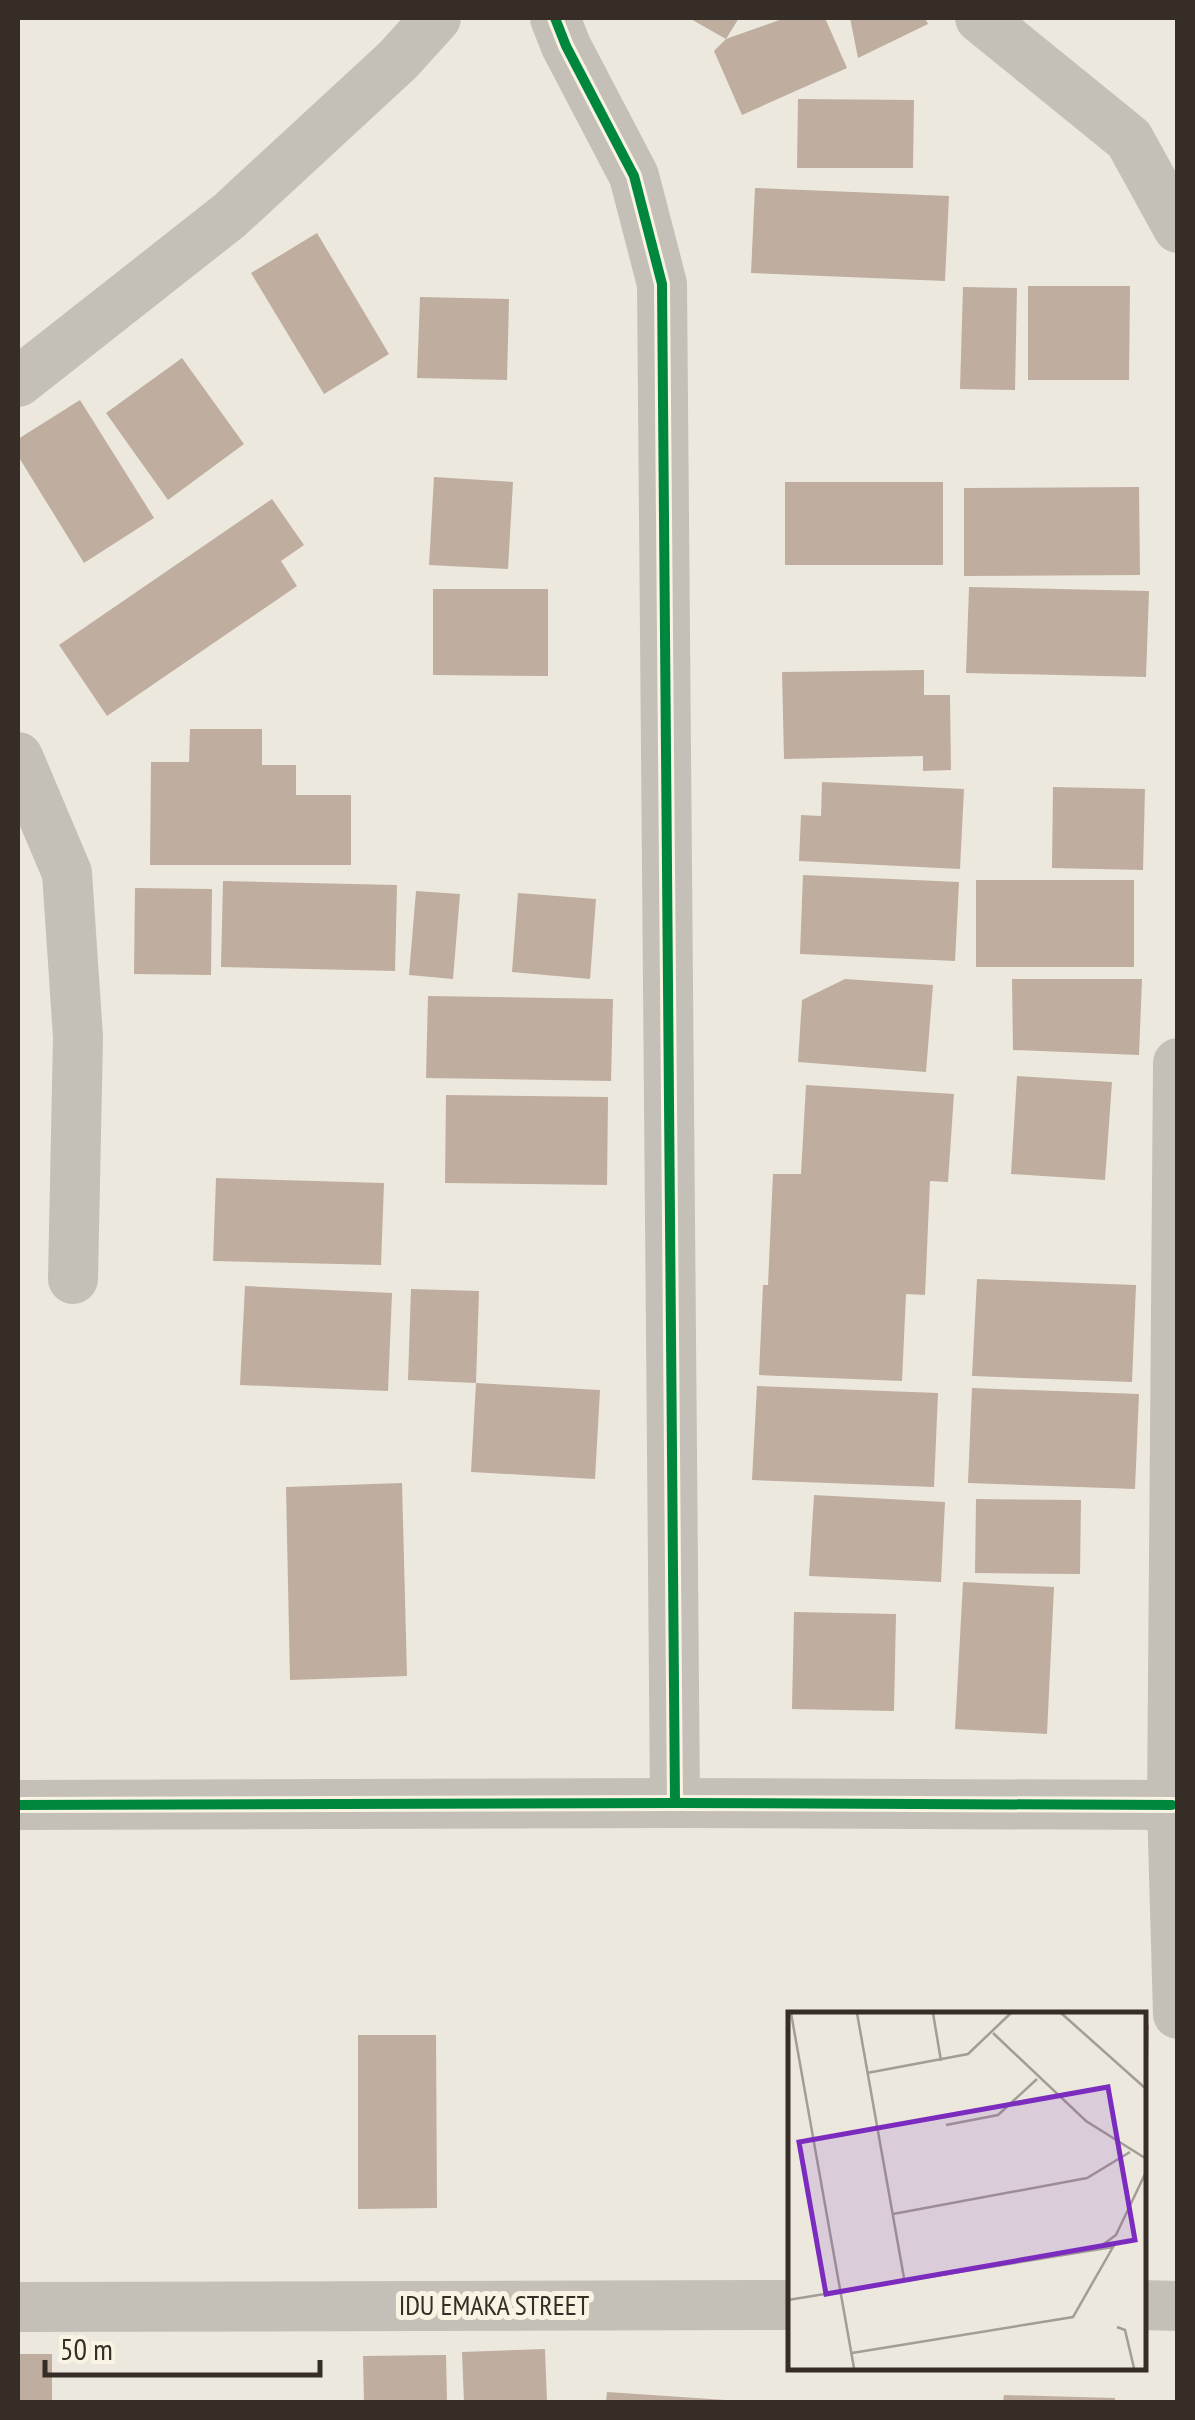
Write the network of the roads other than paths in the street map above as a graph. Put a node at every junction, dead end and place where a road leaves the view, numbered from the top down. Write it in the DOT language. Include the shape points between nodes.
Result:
graph roads {
  1 [pos="436,18"];
  2 [pos="555,18"];
  3 [pos="980,18"];
  4 [pos="1178,228"];
  5 [pos="18,382"];
  6 [pos="18,757"];
  7 [pos="1178,1063"];
  8 [pos="73,1279"];
  9 [pos="675,1803"];
  10 [pos="18,1805"];
  11 [pos="1172,1806"];
  12 [pos="1178,2014"];
  13 [pos="788,2305"];
  14 [pos="1145,2306"];
  15 [pos="1178,2306"];
  16 [pos="18,2308"];
  1 -- 5 [label="street" via="230,216"];
  2 -- 9 [label="street" via="634,176 662,284"];
  3 -- 4 [label="street" via="1129,139"];
  6 -- 8 [label="street" via="66,873 78,1037"];
  7 -- 11 [label="street"];
  9 -- 10 [label="street"];
  9 -- 11 [label="street"];
  11 -- 12 [label="street"];
  13 -- 16 [label="street, IDU EMAKA STREET"];
  14 -- 15 [label="street"];
}
